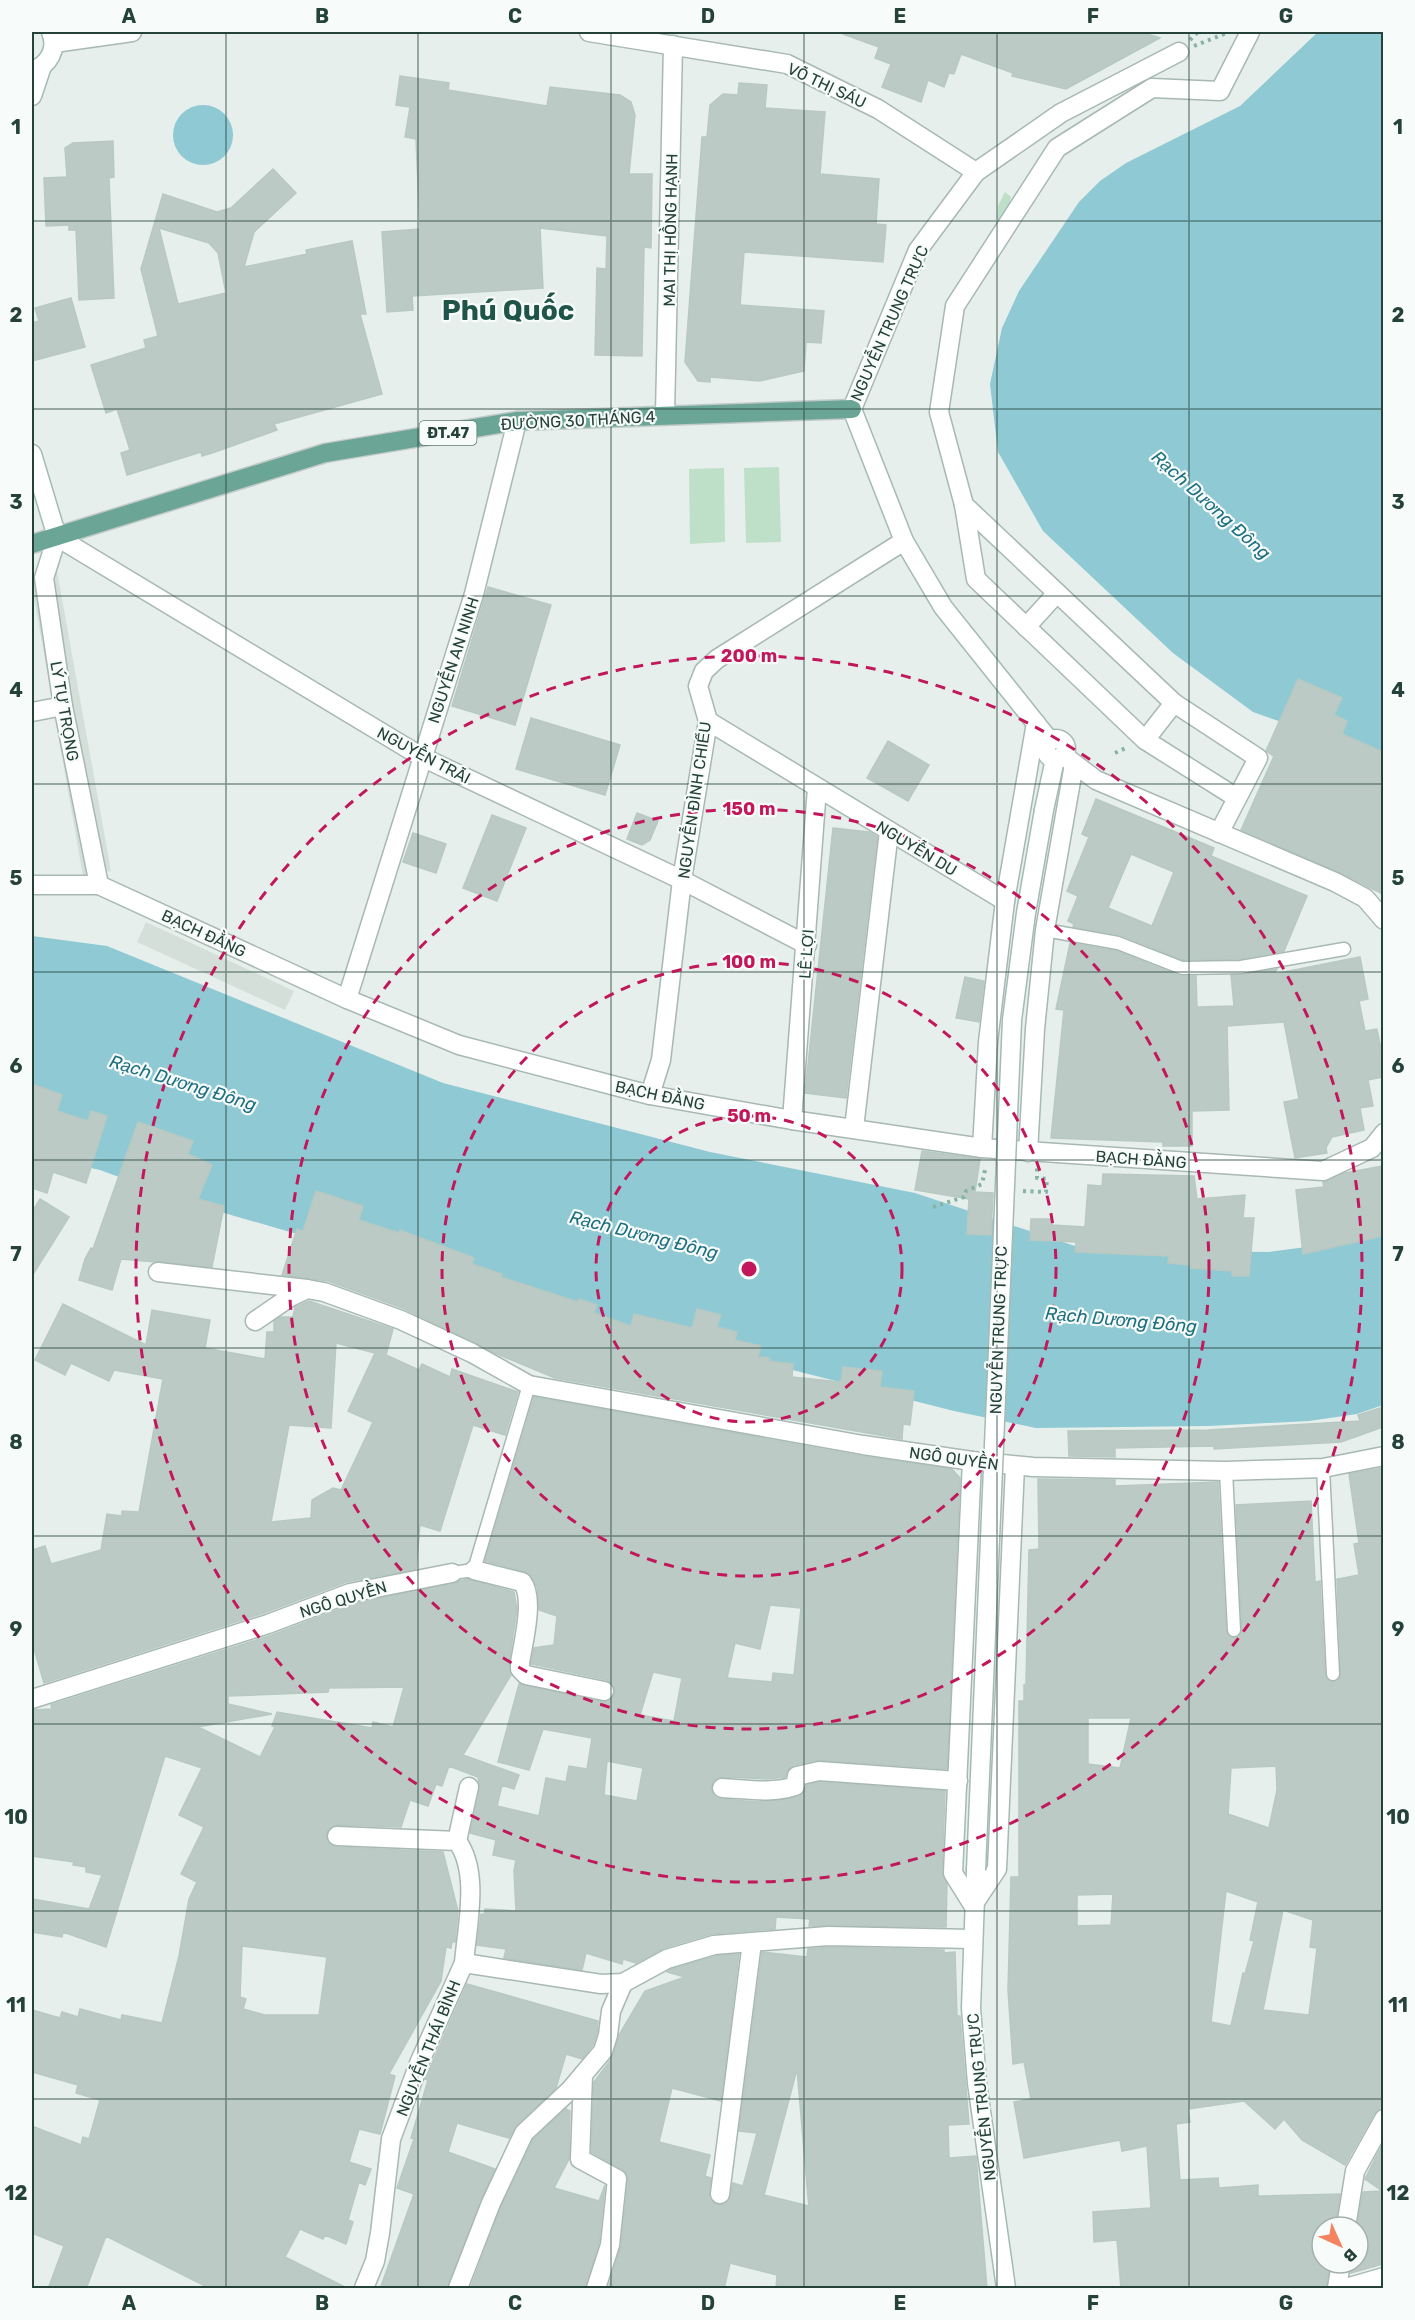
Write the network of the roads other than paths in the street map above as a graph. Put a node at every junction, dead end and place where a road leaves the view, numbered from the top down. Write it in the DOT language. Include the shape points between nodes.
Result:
graph roads {
  1 [pos="132,32"];
  2 [pos="589,32"];
  3 [pos="1250,32"];
  4 [pos="53,37"];
  5 [pos="674,45"];
  6 [pos="1179,52"];
  7 [pos="37,69"];
  8 [pos="32,96"];
  9 [pos="976,172"];
  10 [pos="852,409"];
  11 [pos="665,415"];
  12 [pos="517,421"];
  13 [pos="32,454"];
  14 [pos="964,505"];
  15 [pos="57,537"];
  16 [pos="904,541"];
  17 [pos="32,544"];
  18 [pos="1057,592"];
  19 [pos="1026,627"];
  20 [pos="1174,703"];
  21 [pos="63,706"];
  22 [pos="32,711"];
  23 [pos="708,721"];
  24 [pos="1036,723"];
  25 [pos="1145,740"];
  26 [pos="1061,755"];
  27 [pos="422,757"];
  28 [pos="817,788"];
  29 [pos="1237,798"];
  30 [pos="888,831"];
  31 [pos="1219,833"];
  32 [pos="682,880"];
  33 [pos="32,885"];
  34 [pos="99,885"];
  35 [pos="1005,902"];
  36 [pos="1383,920"];
  37 [pos="1045,930"];
  38 [pos="807,945"];
  39 [pos="1344,949"];
  40 [pos="347,999"];
  41 [pos="650,1095"];
  42 [pos="792,1120"];
  43 [pos="854,1128"];
  44 [pos="1383,1133"];
  45 [pos="986,1148"];
  46 [pos="1028,1152"];
  47 [pos="158,1272"];
  48 [pos="307,1289"];
  49 [pos="255,1321"];
  50 [pos="529,1385"];
  51 [pos="1383,1456"];
  52 [pos="972,1461"];
  53 [pos="1016,1466"];
  54 [pos="1323,1468"];
  55 [pos="1226,1470"];
  56 [pos="474,1570"];
  57 [pos="452,1573"];
  58 [pos="1234,1630"];
  59 [pos="1333,1674"];
  60 [pos="604,1691"];
  61 [pos="32,1699"];
  62 [pos="958,1781"];
  63 [pos="469,1787"];
  64 [pos="722,1788"];
  65 [pos="338,1836"];
  66 [pos="457,1841"];
  67 [pos="973,1905"];
  68 [pos="972,1939"];
  69 [pos="752,1942"];
  70 [pos="464,1963"];
  71 [pos="623,1983"];
  72 [pos="583,2075"];
  73 [pos="1383,2120"];
  74 [pos="720,2194"];
  75 [pos="1348,2215"];
  76 [pos="1383,2277"];
  77 [pos="364,2289"];
  78 [pos="458,2289"];
  79 [pos="596,2289"];
  80 [pos="1006,2289"];
  81 [pos="1346,2289"];
  1 -- 4 [label="street"];
  2 -- 5 [label="street, VÕ THỊ SÁU"];
  3 -- 14 [label="street" via="1220,91 1152,88 1057,148 955,306 939,412"];
  4 -- 7 [label="street" via="53,52"];
  5 -- 9 [label="street, VÕ THỊ SÁU" via="787,64 878,109"];
  5 -- 11 [label="street, MAI THỊ HỒNG HẠNH"];
  6 -- 9 [label="street, NGUYỄN TRUNG TRỰC" via="1061,113"];
  7 -- 8 [label="street"];
  9 -- 10 [label="street, NGUYỄN TRUNG TRỰC" via="918,250"];
  10 -- 11 [label="main road, ĐƯỜNG 30 THÁNG 4 / ĐT.47"];
  10 -- 16 [label="street, NGUYỄN TRUNG TRỰC"];
  11 -- 12 [label="main road, ĐƯỜNG 30 THÁNG 4 / ĐT.47"];
  12 -- 15 [label="main road, ĐƯỜNG 30 THÁNG 4 / ĐT.47" via="325,453"];
  12 -- 27 [label="street, NGUYỄN AN NINH" via="474,594"];
  13 -- 15 [label="street"];
  14 -- 18 [label="street"];
  14 -- 19 [label="street" via="976,579"];
  15 -- 17 [label="main road, ĐƯỜNG 30 THÁNG 4"];
  15 -- 21 [label="street, LÝ TỰ TRỌNG" via="44,578"];
  15 -- 27 [label="street, NGUYỄN TRÃI"];
  16 -- 23 [label="street, NGUYỄN ĐÌNH CHIỂU" via="717,659 704,671 698,686"];
  16 -- 24 [label="street, NGUYỄN TRUNG TRỰC" via="943,608"];
  18 -- 19 [label="street"];
  18 -- 20 [label="street"];
  19 -- 25 [label="street"];
  20 -- 25 [label="street"];
  20 -- 29 [label="street" via="1257,758"];
  21 -- 22 [label="street"];
  21 -- 34 [label="street, LÝ TỰ TRỌNG"];
  23 -- 28 [label="street, NGUYỄN DU"];
  23 -- 32 [label="street, NGUYỄN ĐÌNH CHIỂU"];
  24 -- 26 [label="street, NGUYỄN TRUNG TRỰC"];
  24 -- 35 [label="street"];
  25 -- 29 [label="street"];
  26 -- 31 [label="street" via="1096,780"];
  26 -- 37 [label="street"];
  26 -- 67 [label="street, NGUYỄN TRUNG TRỰC, bridge" via="1044,810 1012,1020"];
  27 -- 32 [label="street, NGUYỄN TRÃI"];
  27 -- 40 [label="street, NGUYỄN AN NINH"];
  28 -- 30 [label="street, NGUYỄN DU"];
  28 -- 38 [label="street, LÊ LỢI"];
  29 -- 31 [label="street"];
  30 -- 35 [label="street, NGUYỄN DU"];
  30 -- 43 [label="street"];
  31 -- 36 [label="street" via="1335,882 1365,898"];
  32 -- 38 [label="street, NGUYỄN TRÃI"];
  32 -- 41 [label="street, NGUYỄN ĐÌNH CHIỂU" via="661,1060"];
  33 -- 34 [label="street, BẠCH ĐẰNG"];
  34 -- 40 [label="street, BẠCH ĐẰNG"];
  35 -- 45 [label="street" via="988,1042"];
  37 -- 39 [label="lane" via="1118,943 1182,968 1241,967"];
  37 -- 46 [label="street"];
  38 -- 42 [label="street, LÊ LỢI"];
  40 -- 41 [label="street, BẠCH ĐẰNG" via="459,1045"];
  41 -- 42 [label="street, BẠCH ĐẰNG"];
  42 -- 43 [label="street, BẠCH ĐẰNG"];
  43 -- 45 [label="street, BẠCH ĐẰNG"];
  44 -- 46 [label="street, BẠCH ĐẰNG" via="1372,1148 1323,1171"];
  45 -- 46 [label="street, BẠCH ĐẰNG"];
  47 -- 48 [label="street, NGÔ QUYỀN"];
  48 -- 49 [label="street"];
  48 -- 50 [label="street, NGÔ QUYỀN" via="401,1320"];
  50 -- 52 [label="street, NGÔ QUYỀN"];
  50 -- 56 [label="lane"];
  51 -- 54 [label="street, NGÔ QUYỀN"];
  52 -- 53 [label="street, NGÔ QUYỀN"];
  52 -- 62 [label="street"];
  53 -- 55 [label="street, NGÔ QUYỀN"];
  53 -- 67 [label="street" via="997,1869"];
  54 -- 55 [label="street, NGÔ QUYỀN"];
  54 -- 59 [label="lane"];
  55 -- 58 [label="lane"];
  56 -- 57 [label="lane, NGÔ QUYỀN"];
  56 -- 60 [label="street" via="522,1582 526,1587 528,1617 519,1663 526,1675"];
  57 -- 61 [label="street, NGÔ QUYỀN" via="350,1593 268,1624"];
  62 -- 64 [label="street" via="819,1771 796,1776 795,1786 773,1791"];
  62 -- 67 [label="street" via="953,1873"];
  63 -- 66 [label="street"];
  65 -- 66 [label="street"];
  66 -- 70 [label="street" via="471,1870"];
  67 -- 68 [label="street, NGUYỄN TRUNG TRỰC"];
  68 -- 69 [label="street, NGUYỄN THÁI BÌNH" via="828,1936"];
  68 -- 80 [label="street, NGUYỄN TRUNG TRỰC" via="971,2008 977,2083"];
  69 -- 71 [label="street, NGUYỄN THÁI BÌNH" via="714,1945 667,1959"];
  69 -- 74 [label="street"];
  70 -- 71 [label="street, NGUYỄN THÁI BÌNH" via="585,1984"];
  70 -- 77 [label="street, NGUYỄN THÁI BÌNH" via="420,2061 391,2139 375,2261"];
  71 -- 72 [label="street" via="611,2011 603,2051"];
  72 -- 78 [label="street" via="524,2133 491,2203"];
  72 -- 79 [label="street" via="580,2159 617,2179 610,2245"];
  73 -- 75 [label="street" via="1355,2171"];
  76 -- 81 [label="street"];
}
